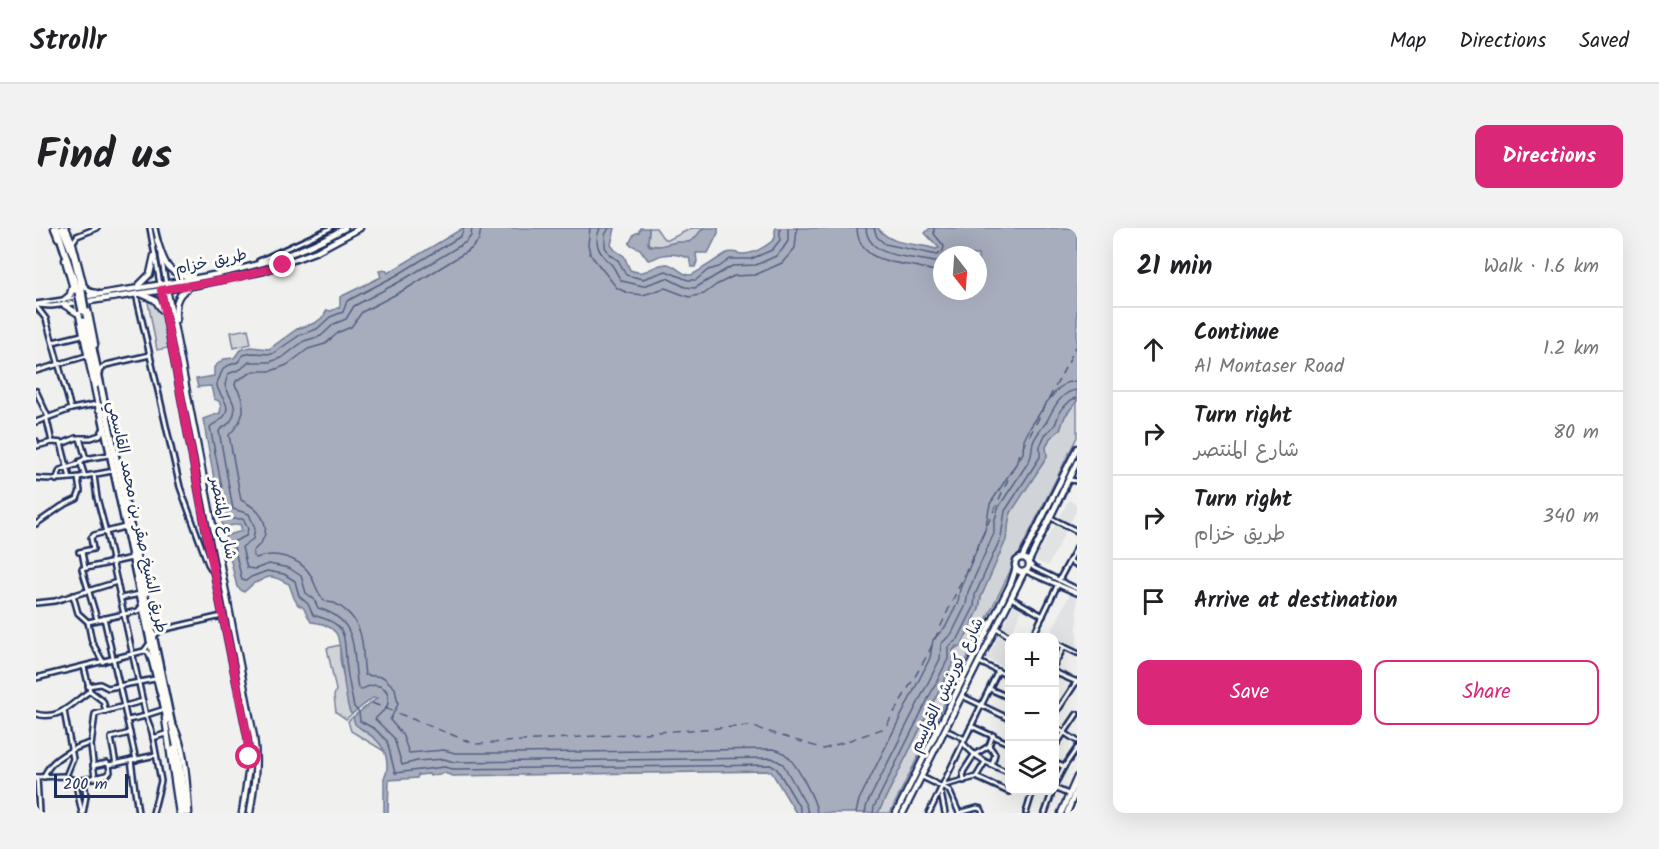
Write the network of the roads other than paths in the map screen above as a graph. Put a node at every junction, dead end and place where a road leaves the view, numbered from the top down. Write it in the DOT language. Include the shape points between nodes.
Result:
graph roads {
  1 [pos="56,228"];
  2 [pos="97,228"];
  3 [pos="150,228"];
  4 [pos="155,228"];
  5 [pos="331,228"];
  6 [pos="345,228"];
  7 [pos="360,228"];
  8 [pos="66,230"];
  9 [pos="77,236"];
  10 [pos="158,240"];
  11 [pos="73,244"];
  12 [pos="154,256"];
  13 [pos="278,259"];
  14 [pos="247,268"];
  15 [pos="263,271"];
  16 [pos="198,278"];
  17 [pos="72,284"];
  18 [pos="197,285"];
  19 [pos="160,287"];
  20 [pos="167,287"];
  21 [pos="137,292"];
  22 [pos="81,295"];
  23 [pos="101,296"];
  24 [pos="64,302"];
  25 [pos="36,305"];
  26 [pos="84,313"];
  27 [pos="166,320"];
  28 [pos="82,335"];
  29 [pos="177,338"];
  30 [pos="52,342"];
  31 [pos="150,355"];
  32 [pos="86,356"];
  33 [pos="58,364"];
  34 [pos="36,371"];
  35 [pos="100,374"];
  36 [pos="36,391"];
  37 [pos="97,404"];
  38 [pos="70,409"];
  39 [pos="48,418"];
  40 [pos="36,422"];
  41 [pos="105,425"];
  42 [pos="103,436"];
  43 [pos="80,437"];
  44 [pos="36,441"];
  45 [pos="52,442"];
  46 [pos="61,443"];
  47 [pos="1077,448"];
  48 [pos="110,455"];
  49 [pos="86,459"];
  50 [pos="80,461"];
  51 [pos="1077,462"];
  52 [pos="67,468"];
  53 [pos="113,471"];
  54 [pos="94,475"];
  55 [pos="85,477"];
  56 [pos="36,478"];
  57 [pos="70,478"];
  58 [pos="78,478"];
  59 [pos="1077,479"];
  60 [pos="56,480"];
  61 [pos="1068,481"];
  62 [pos="1053,519"];
  63 [pos="36,524"];
  64 [pos="125,527"];
  65 [pos="1077,531"];
  66 [pos="106,532"];
  67 [pos="1077,547"];
  68 [pos="133,558"];
  69 [pos="1022,558"];
  70 [pos="1070,561"];
  71 [pos="113,562"];
  72 [pos="1029,562"];
  73 [pos="1077,565"];
  74 [pos="1016,567"];
  75 [pos="86,568"];
  76 [pos="1025,571"];
  77 [pos="214,573"];
  78 [pos="117,582"];
  79 [pos="1059,582"];
  80 [pos="89,589"];
  81 [pos="1077,589"];
  82 [pos="1077,593"];
  83 [pos="140,594"];
  84 [pos="74,595"];
  85 [pos="121,598"];
  86 [pos="1013,599"];
  87 [pos="36,603"];
  88 [pos="142,610"];
  89 [pos="124,615"];
  90 [pos="222,616"];
  91 [pos="1043,616"];
  92 [pos="104,618"];
  93 [pos="97,619"];
  94 [pos="88,622"];
  95 [pos="152,626"];
  96 [pos="998,629"];
  97 [pos="161,630"];
  98 [pos="1034,632"];
  99 [pos="1005,634"];
  100 [pos="152,639"];
  101 [pos="1059,644"];
  102 [pos="1064,646"];
  103 [pos="144,651"];
  104 [pos="1077,653"];
  105 [pos="132,654"];
  106 [pos="1059,656"];
  107 [pos="114,659"];
  108 [pos="103,662"];
  109 [pos="153,662"];
  110 [pos="978,662"];
  111 [pos="84,667"];
  112 [pos="998,671"];
  113 [pos="1005,674"];
  114 [pos="1059,674"];
  115 [pos="36,678"];
  116 [pos="155,679"];
  117 [pos="1077,682"];
  118 [pos="139,683"];
  119 [pos="88,686"];
  120 [pos="120,686"];
  121 [pos="990,689"];
  122 [pos="90,691"];
  123 [pos="1005,696"];
  124 [pos="964,697"];
  125 [pos="163,700"];
  126 [pos="143,701"];
  127 [pos="124,705"];
  128 [pos="982,705"];
  129 [pos="1059,709"];
  130 [pos="64,711"];
  131 [pos="106,711"];
  132 [pos="165,711"];
  133 [pos="36,714"];
  134 [pos="1077,714"];
  135 [pos="146,715"];
  136 [pos="1005,716"];
  137 [pos="127,720"];
  138 [pos="971,726"];
  139 [pos="1059,730"];
  140 [pos="948,731"];
  141 [pos="130,733"];
  142 [pos="168,733"];
  143 [pos="1064,734"];
  144 [pos="247,735"];
  145 [pos="993,735"];
  146 [pos="153,738"];
  147 [pos="964,741"];
  148 [pos="1005,741"];
  149 [pos="1059,741"];
  150 [pos="1077,741"];
  151 [pos="91,743"];
  152 [pos="989,746"];
  153 [pos="256,747"];
  154 [pos="1077,747"];
  155 [pos="72,749"];
  156 [pos="156,755"];
  157 [pos="974,755"];
  158 [pos="134,760"];
  159 [pos="985,762"];
  160 [pos="116,764"];
  161 [pos="1059,764"];
  162 [pos="109,765"];
  163 [pos="992,765"];
  164 [pos="93,766"];
  165 [pos="1064,767"];
  166 [pos="1005,771"];
  167 [pos="66,776"];
  168 [pos="37,777"];
  169 [pos="44,777"];
  170 [pos="920,777"];
  171 [pos="976,777"];
  172 [pos="1077,777"];
  173 [pos="95,778"];
  174 [pos="1059,778"];
  175 [pos="75,780"];
  176 [pos="84,780"];
  177 [pos="964,781"];
  178 [pos="941,786"];
  179 [pos="1077,788"];
  180 [pos="1005,790"];
  181 [pos="1059,790"];
  182 [pos="941,792"];
  183 [pos="1068,794"];
  184 [pos="1031,795"];
  185 [pos="1051,795"];
  186 [pos="39,813"];
  187 [pos="83,813"];
  188 [pos="138,813"];
  189 [pos="153,813"];
  190 [pos="184,813"];
  191 [pos="242,813"];
  192 [pos="250,813"];
  193 [pos="896,813"];
  194 [pos="903,813"];
  195 [pos="929,813"];
  196 [pos="945,813"];
  197 [pos="959,813"];
  198 [pos="983,813"];
  199 [pos="1026,813"];
  200 [pos="1045,813"];
  201 [pos="1061,813"];
  202 [pos="1067,813"];
  1 -- 17 [label="main road"];
  1 -- 22 [label="highway, طريق الشيخ صقر بن محمد القاسمي"];
  2 -- 9 [label="street"];
  3 -- 12 [label="street"];
  4 -- 10 [label="street, شارع المنتصر"];
  5 -- 14 [label="street"];
  6 -- 13 [label="main road, طريق خزام"];
  7 -- 15 [label="main road, طريق خزام" via="327,246"];
  8 -- 9 [label="street"];
  8 -- 11 [label="main road"];
  8 -- 22 [label="highway, طريق الشيخ صقر بن محمد القاسمي"];
  9 -- 11 [label="street"];
  10 -- 16 [label="main road" via="171,271"];
  10 -- 20 [label="street, شارع المنتصر"];
  11 -- 22 [label="main road"];
  12 -- 19 [label="street"];
  12 -- 21 [label="main road" via="150,274"];
  13 -- 14 [label="main road, طريق خزام"];
  13 -- 15 [label="main road" via="263,266"];
  14 -- 16 [label="main road, طريق خزام"];
  15 -- 18 [label="main road, طريق خزام"];
  16 -- 20 [label="main road, طريق خزام"];
  17 -- 22 [label="main road"];
  17 -- 24 [label="main road"];
  18 -- 20 [label="main road, طريق خزام"];
  18 -- 29 [label="main road" via="177,299"];
  19 -- 20 [label="main road, طريق خزام"];
  19 -- 21 [label="main road, طريق خزام"];
  19 -- 27 [label="main road"];
  20 -- 29 [label="main road, شارع المنتصر"];
  21 -- 23 [label="main road, طريق خزام"];
  21 -- 27 [label="main road" via="155,300"];
  21 -- 31 [label="street"];
  22 -- 23 [label="main road, طريق خزام"];
  22 -- 23 [label="main road" via="90,292"];
  22 -- 24 [label="street"];
  22 -- 26 [label="highway, طريق الشيخ صقر بن محمد القاسمي, bridge"];
  22 -- 26 [label="main road"];
  22 -- 26 [label="main road"];
  23 -- 26 [label="main road"];
  24 -- 25 [label="street"];
  24 -- 26 [label="main road"];
  25 -- 30 [label="street" via="46,317"];
  26 -- 28 [label="main road"];
  26 -- 35 [label="main road"];
  26 -- 41 [label="highway, طريق الشيخ صقر بن محمد القاسمي"];
  27 -- 77 [label="main road"];
  28 -- 30 [label="street"];
  28 -- 32 [label="main road"];
  29 -- 153 [label="main road, شارع المنتصر"];
  30 -- 33 [label="street"];
  31 -- 35 [label="street" via="106,365"];
  31 -- 77 [label="street" via="180,488"];
  32 -- 33 [label="street"];
  32 -- 37 [label="main road"];
  33 -- 34 [label="street"];
  33 -- 38 [label="street"];
  35 -- 41 [label="main road"];
  36 -- 39 [label="street"];
  37 -- 38 [label="street"];
  37 -- 41 [label="main road"];
  38 -- 39 [label="street"];
  39 -- 40 [label="street"];
  39 -- 45 [label="street"];
  41 -- 42 [label="highway, طريق الشيخ صقر بن محمد القاسمي"];
  41 -- 95 [label="highway, طريق الشيخ صقر بن محمد القاسمي"];
  42 -- 43 [label="street"];
  42 -- 48 [label="highway, طريق الشيخ صقر بن محمد القاسمي"];
  43 -- 46 [label="street"];
  43 -- 49 [label="street"];
  44 -- 45 [label="street" via="36,446"];
  45 -- 46 [label="street"];
  46 -- 52 [label="street"];
  47 -- 69 [label="main road"];
  48 -- 49 [label="street"];
  48 -- 53 [label="highway, طريق الشيخ صقر بن محمد القاسمي"];
  49 -- 50 [label="street"];
  50 -- 52 [label="street"];
  50 -- 55 [label="street"];
  51 -- 61 [label="main road"];
  52 -- 57 [label="street"];
  52 -- 60 [label="street" via="58,471"];
  53 -- 54 [label="street"];
  53 -- 64 [label="highway, طريق الشيخ صقر بن محمد القاسمي"];
  54 -- 55 [label="street"];
  54 -- 66 [label="street"];
  55 -- 58 [label="street"];
  56 -- 60 [label="street"];
  57 -- 58 [label="street"];
  57 -- 60 [label="street"];
  58 -- 63 [label="street" via="77,499"];
  59 -- 61 [label="street"];
  61 -- 72 [label="main road"];
  62 -- 65 [label="street"];
  64 -- 66 [label="street"];
  64 -- 68 [label="highway, طريق الشيخ صقر بن محمد القاسمي"];
  66 -- 71 [label="street"];
  66 -- 75 [label="street" via="92,536 93,548 80,552"];
  67 -- 70 [label="street"];
  68 -- 71 [label="street"];
  68 -- 83 [label="highway, طريق الشيخ صقر بن محمد القاسمي"];
  69 -- 72 [label="main road"];
  69 -- 74 [label="main road" via="1016,561"];
  70 -- 73 [label="street"];
  70 -- 79 [label="street"];
  71 -- 75 [label="street"];
  71 -- 78 [label="street"];
  72 -- 76 [label="main road"];
  72 -- 79 [label="street"];
  74 -- 76 [label="main road"];
  74 -- 193 [label="main road, شارع كورنيش القواسم"];
  75 -- 80 [label="street" via="82,568"];
  76 -- 79 [label="street"];
  76 -- 110 [label="main road, شارع كورنيش القواسم"];
  77 -- 90 [label="main road"];
  78 -- 80 [label="street"];
  78 -- 85 [label="street"];
  79 -- 81 [label="street"];
  79 -- 82 [label="street"];
  79 -- 91 [label="street"];
  80 -- 84 [label="street"];
  80 -- 93 [label="street"];
  83 -- 85 [label="street"];
  83 -- 88 [label="highway, طريق الشيخ صقر بن محمد القاسمي"];
  84 -- 87 [label="street"];
  84 -- 94 [label="street" via="78,614"];
  85 -- 89 [label="street"];
  86 -- 91 [label="street"];
  88 -- 89 [label="street"];
  88 -- 100 [label="highway, طريق الشيخ صقر بن محمد القاسمي"];
  89 -- 92 [label="street"];
  89 -- 105 [label="street"];
  90 -- 97 [label="street"];
  90 -- 144 [label="main road"];
  91 -- 98 [label="street"];
  92 -- 93 [label="street"];
  92 -- 107 [label="street"];
  93 -- 94 [label="street"];
  94 -- 108 [label="street" via="92,642"];
  95 -- 97 [label="street"];
  95 -- 100 [label="highway, طريق الشيخ صقر بن محمد القاسمي"];
  96 -- 99 [label="street"];
  97 -- 100 [label="street"];
  100 -- 103 [label="street"];
  100 -- 109 [label="highway, طريق الشيخ صقر بن محمد القاسمي"];
  100 -- 190 [label="highway, طريق الشيخ صقر بن محمد القاسمي" via="184,787"];
  101 -- 102 [label="street"];
  102 -- 104 [label="street"];
  102 -- 106 [label="street"];
  103 -- 105 [label="street"];
  103 -- 109 [label="street"];
  105 -- 107 [label="street"];
  105 -- 118 [label="street"];
  107 -- 108 [label="street"];
  107 -- 120 [label="street"];
  108 -- 111 [label="street"];
  109 -- 116 [label="street"];
  109 -- 125 [label="highway, طريق الشيخ صقر بن محمد القاسمي"];
  110 -- 112 [label="street"];
  110 -- 170 [label="main road, شارع كورنيش القواسم"];
  111 -- 115 [label="street"];
  111 -- 119 [label="street"];
  112 -- 113 [label="street"];
  112 -- 121 [label="street"];
  114 -- 117 [label="street"];
  116 -- 118 [label="street"];
  116 -- 125 [label="street"];
  117 -- 129 [label="street"];
  118 -- 120 [label="street"];
  118 -- 126 [label="street"];
  119 -- 120 [label="street"];
  119 -- 122 [label="street"];
  120 -- 127 [label="street"];
  121 -- 123 [label="street"];
  121 -- 128 [label="street"];
  122 -- 130 [label="street"];
  122 -- 131 [label="street" via="103,702"];
  124 -- 128 [label="street"];
  125 -- 132 [label="highway, طريق الشيخ صقر بن محمد القاسمي"];
  126 -- 127 [label="street"];
  126 -- 135 [label="street"];
  127 -- 131 [label="street"];
  127 -- 137 [label="street"];
  128 -- 136 [label="street"];
  128 -- 138 [label="street"];
  130 -- 133 [label="street" via="51,716"];
  130 -- 155 [label="street"];
  131 -- 151 [label="street" via="95,714"];
  132 -- 135 [label="street"];
  132 -- 142 [label="main road"];
  132 -- 190 [label="highway, طريق الشيخ صقر بن محمد القاسمي"];
  134 -- 143 [label="street"];
  135 -- 137 [label="street"];
  135 -- 146 [label="street"];
  137 -- 141 [label="street"];
  138 -- 145 [label="street"];
  138 -- 147 [label="street"];
  139 -- 143 [label="street"];
  140 -- 147 [label="street"];
  141 -- 158 [label="street"];
  141 -- 160 [label="street" via="111,738"];
  142 -- 146 [label="street"];
  142 -- 190 [label="main road"];
  143 -- 149 [label="street"];
  143 -- 150 [label="street"];
  144 -- 153 [label="main road" via="251,746"];
  144 -- 191 [label="main road" via="249,767"];
  145 -- 148 [label="street"];
  145 -- 152 [label="street"];
  146 -- 156 [label="street"];
  147 -- 157 [label="street"];
  147 -- 178 [label="street"];
  151 -- 155 [label="street"];
  151 -- 164 [label="street"];
  152 -- 157 [label="street"];
  152 -- 163 [label="street" via="994,754"];
  153 -- 192 [label="main road, شارع المنتصر"];
  154 -- 165 [label="street"];
  155 -- 167 [label="street" via="73,761"];
  155 -- 169 [label="street" via="48,766"];
  156 -- 158 [label="street"];
  156 -- 189 [label="street" via="161,786"];
  157 -- 159 [label="street"];
  157 -- 177 [label="street" via="963,772"];
  158 -- 160 [label="street"];
  158 -- 188 [label="street"];
  159 -- 163 [label="street"];
  159 -- 171 [label="street"];
  160 -- 162 [label="street"];
  161 -- 165 [label="street"];
  162 -- 164 [label="street"];
  162 -- 173 [label="street" via="109,774"];
  163 -- 166 [label="street"];
  164 -- 173 [label="street"];
  165 -- 174 [label="street"];
  167 -- 169 [label="street"];
  167 -- 175 [label="street"];
  168 -- 169 [label="street"];
  168 -- 186 [label="street"];
  170 -- 178 [label="street"];
  170 -- 194 [label="main road, شارع كورنيش القواسم"];
  171 -- 177 [label="street"];
  171 -- 180 [label="street"];
  172 -- 183 [label="main road"];
  173 -- 176 [label="street"];
  175 -- 176 [label="street"];
  175 -- 187 [label="street"];
  176 -- 187 [label="street"];
  177 -- 178 [label="street"];
  178 -- 182 [label="street"];
  178 -- 197 [label="street" via="953,796"];
  179 -- 202 [label="main road"];
  181 -- 183 [label="street"];
  182 -- 195 [label="street"];
  182 -- 196 [label="street"];
  183 -- 201 [label="main road"];
  184 -- 199 [label="street"];
  185 -- 200 [label="street"];
  197 -- 198 [label="street" via="977,808"];
}
